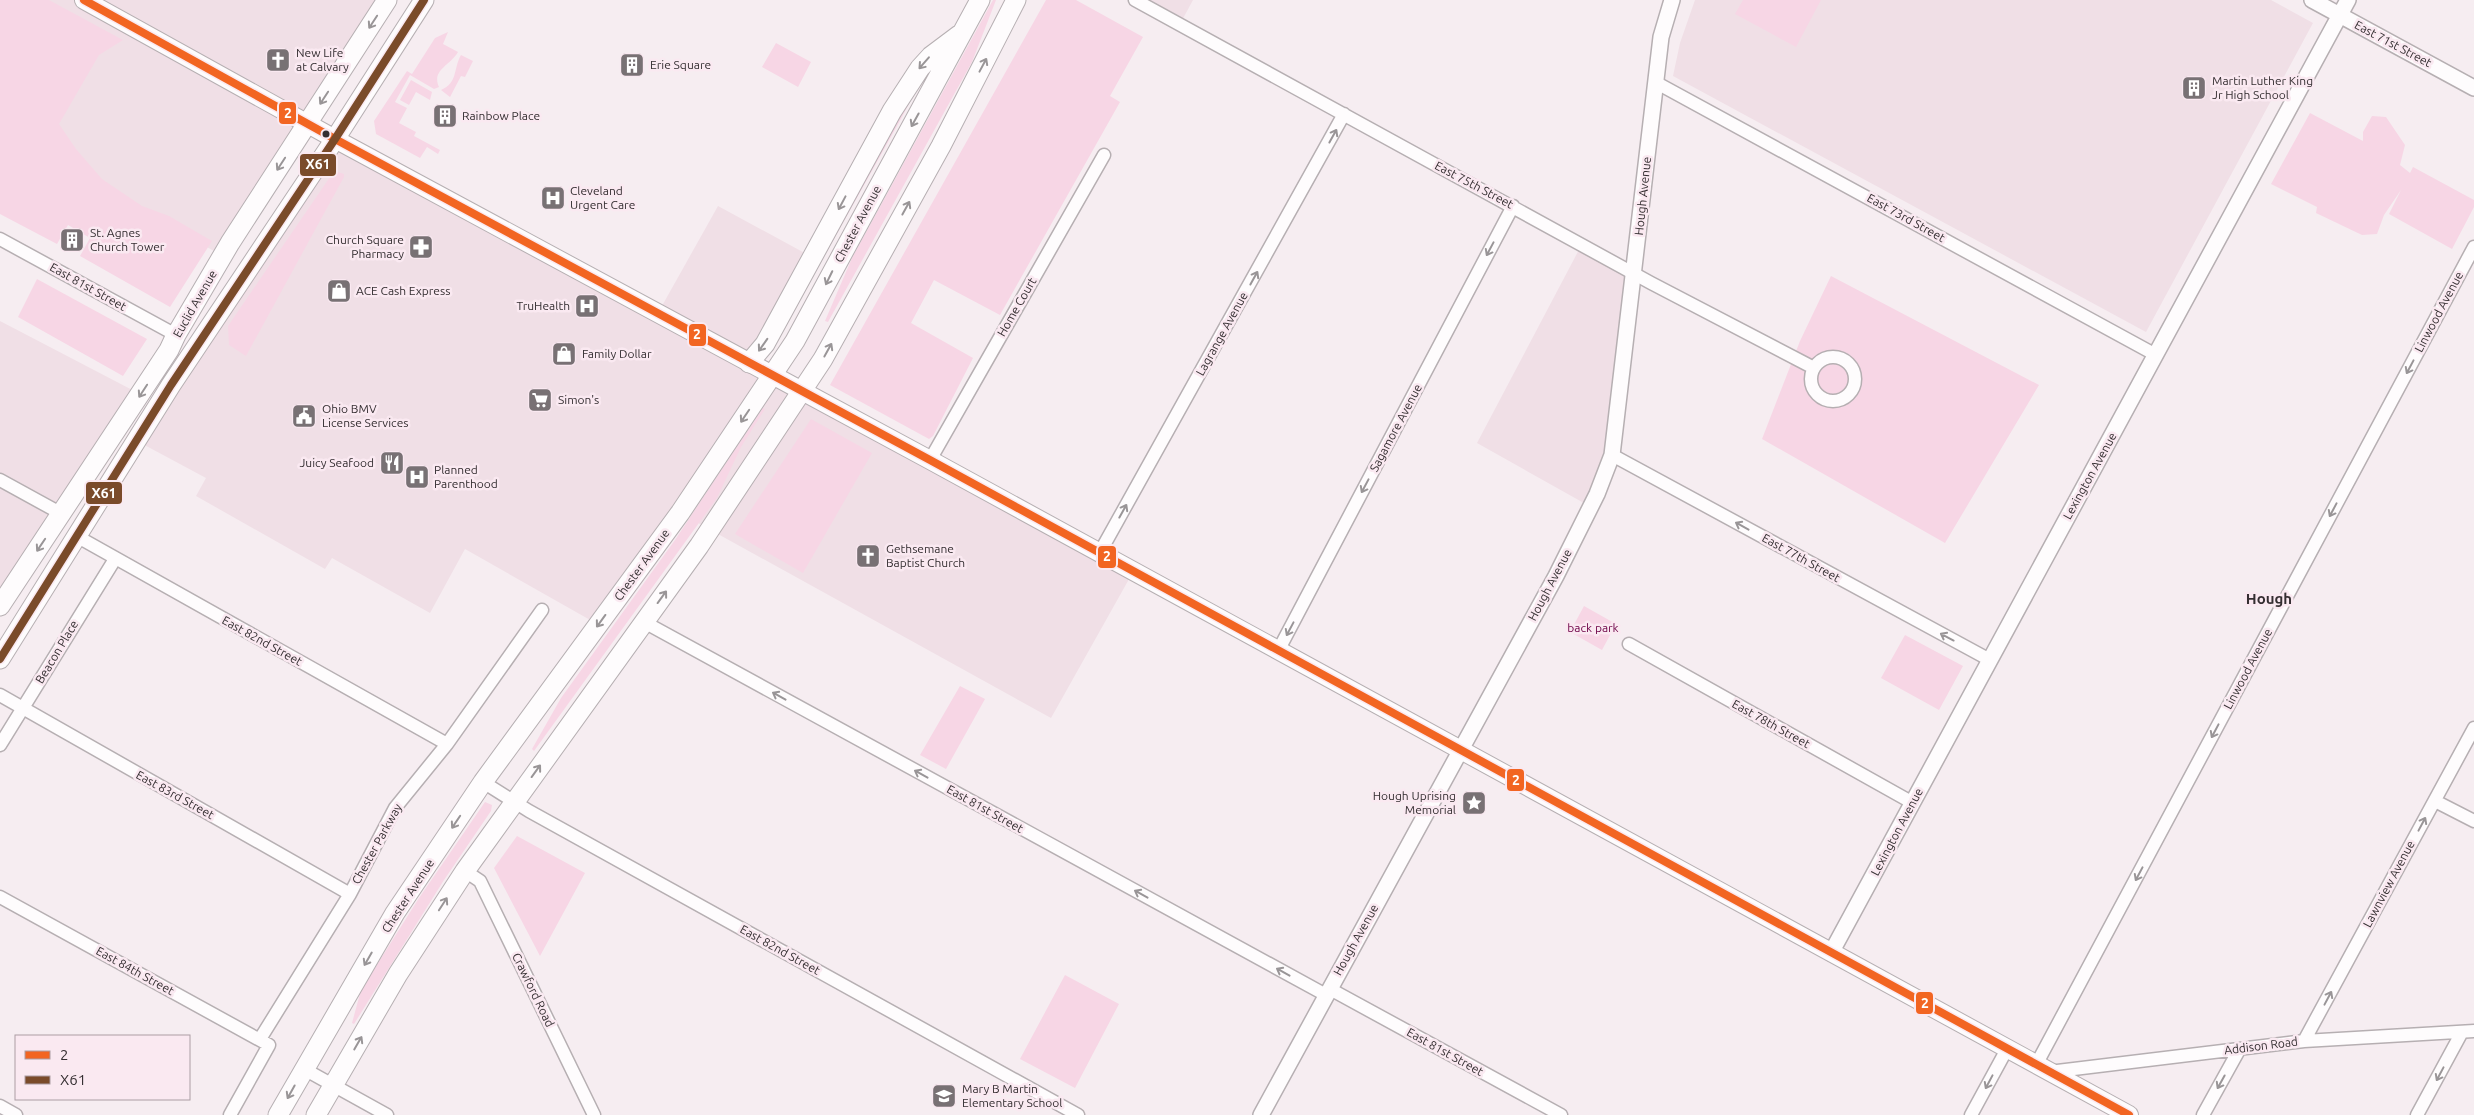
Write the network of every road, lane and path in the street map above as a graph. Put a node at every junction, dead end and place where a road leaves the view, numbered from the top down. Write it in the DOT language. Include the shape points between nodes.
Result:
graph roads {
  1 [pos="84,0"];
  2 [pos="387,0"];
  3 [pos="424,0"];
  4 [pos="980,0"];
  5 [pos="1016,0"];
  6 [pos="1135,0"];
  7 [pos="1672,0"];
  8 [pos="2312,0"];
  9 [pos="2348,0"];
  10 [pos="2340,15"];
  11 [pos="962,33"];
  12 [pos="1655,82"];
  13 [pos="2474,88"];
  14 [pos="1344,114"];
  15 [pos="308,123"];
  16 [pos="335,139"];
  17 [pos="1104,155"];
  18 [pos="1513,206"];
  19 [pos="0,239"];
  20 [pos="2474,246"];
  21 [pos="1634,273"];
  22 [pos="176,335"];
  23 [pos="2156,355"];
  24 [pos="749,364"];
  25 [pos="1814,368"];
  26 [pos="772,376"];
  27 [pos="801,391"];
  28 [pos="1612,455"];
  29 [pos="930,460"];
  30 [pos="0,480"];
  31 [pos="62,514"];
  32 [pos="78,537"];
  33 [pos="1099,554"];
  34 [pos="114,559"];
  35 [pos="0,606"];
  36 [pos="542,610"];
  37 [pos="644,622"];
  38 [pos="1629,644"];
  39 [pos="1278,650"];
  40 [pos="0,659"];
  41 [pos="1990,660"];
  42 [pos="0,695"];
  43 [pos="22,709"];
  44 [pos="2474,728"];
  45 [pos="447,744"];
  46 [pos="0,745"];
  47 [pos="1460,750"];
  48 [pos="483,782"];
  49 [pos="2435,801"];
  50 [pos="514,802"];
  51 [pos="1912,803"];
  52 [pos="2474,821"];
  53 [pos="465,871"];
  54 [pos="350,894"];
  55 [pos="0,897"];
  56 [pos="1831,953"];
  57 [pos="1328,992"];
  58 [pos="2468,1031"];
  59 [pos="2304,1041"];
  60 [pos="264,1042"];
  61 [pos="2007,1049"];
  62 [pos="2239,1050"];
  63 [pos="304,1069"];
  64 [pos="2043,1069"];
  65 [pos="333,1084"];
  66 [pos="0,1106"];
  67 [pos="1073,1114"];
  68 [pos="16,1115"];
  69 [pos="230,1115"];
  70 [pos="278,1115"];
  71 [pos="316,1115"];
  72 [pos="387,1115"];
  73 [pos="594,1115"];
  74 [pos="1261,1115"];
  75 [pos="1561,1115"];
  76 [pos="1971,1115"];
  77 [pos="2129,1115"];
  78 [pos="2202,1115"];
  79 [pos="2417,1115"];
  1 -- 15 [label="main road"];
  2 -- 15 [label="main road, Euclid Avenue, one-way"];
  3 -- 16 [label="main road, Euclid Avenue"];
  4 -- 11 [label="main road, Chester Avenue"];
  27 -- 5 [label="main road, one-way" via="823,360"];
  6 -- 14 [label="street, East 75th Street"];
  7 -- 12 [label="street, Hough Avenue" via="1661,38"];
  8 -- 10 [label="street, East 71st Street"];
  9 -- 10 [label="street, Lexington Avenue"];
  10 -- 13 [label="street, East 71st Street"];
  10 -- 23 [label="street, Lexington Avenue"];
  11 -- 24 [label="main road, one-way" via="931,56 910,82 765,344"];
  11 -- 26 [label="main road, Chester Avenue, one-way" via="814,308"];
  12 -- 21 [label="street, Hough Avenue"];
  12 -- 23 [label="street, East 73rd Street"];
  14 -- 18 [label="street, East 75th Street"];
  33 -- 14 [label="street, Lagrange Avenue, one-way"];
  15 -- 16 [label="main road"];
  15 -- 22 [label="main road, Euclid Avenue, one-way" via="230,243"];
  16 -- 24 [label="main road"];
  16 -- 32 [label="main road, Euclid Avenue" via="171,385"];
  17 -- 29 [label="street, Home Court"];
  18 -- 21 [label="street, East 75th Street"];
  18 -- 39 [label="street, Sagamore Avenue, one-way"];
  19 -- 22 [label="street, East 81st Street"];
  20 -- 64 [label="street, Linwood Avenue, one-way"];
  21 -- 25 [label="street, East 75th Street"];
  21 -- 28 [label="street, Hough Avenue"];
  22 -- 31 [label="main road, Euclid Avenue, one-way"];
  23 -- 41 [label="street, Lexington Avenue"];
  24 -- 26 [label="main road"];
  26 -- 27 [label="main road"];
  26 -- 48 [label="main road, Chester Avenue, one-way" via="680,513"];
  27 -- 29 [label="main road"];
  37 -- 27 [label="main road, one-way" via="699,546"];
  41 -- 28 [label="street, East 77th Street, one-way"];
  28 -- 47 [label="street, Hough Avenue" via="1597,494 1556,576"];
  29 -- 33 [label="main road"];
  30 -- 31 [label="street"];
  31 -- 35 [label="main road, Euclid Avenue, one-way"];
  32 -- 34 [label="street, East 82nd Street"];
  32 -- 40 [label="main road, Euclid Avenue"];
  33 -- 39 [label="main road"];
  34 -- 43 [label="street, Beacon Place"];
  34 -- 45 [label="street, East 82nd Street"];
  36 -- 45 [label="street, Chester Parkway"];
  50 -- 37 [label="main road, one-way"];
  57 -- 37 [label="street, East 81st Street, one-way"];
  38 -- 51 [label="street, East 78th Street"];
  39 -- 47 [label="main road"];
  41 -- 51 [label="street, Lexington Avenue"];
  42 -- 43 [label="street, East 83rd Street"];
  43 -- 46 [label="street, Beacon Place"];
  43 -- 54 [label="street, East 83rd Street"];
  44 -- 49 [label="street, Lawnview Avenue"];
  45 -- 54 [label="street, Chester Parkway" via="395,808"];
  47 -- 56 [label="main road"];
  47 -- 57 [label="street, Hough Avenue"];
  48 -- 50 [label="street, East 82nd Street"];
  48 -- 63 [label="main road, Chester Avenue, one-way" via="396,912"];
  49 -- 52 [label="street"];
  59 -- 49 [label="street, Lawnview Avenue, one-way"];
  50 -- 53 [label="main road"];
  50 -- 67 [label="street, East 82nd Street"];
  51 -- 56 [label="street, Lexington Avenue"];
  65 -- 53 [label="main road, one-way" via="398,974"];
  53 -- 73 [label="street, Crawford Road" via="480,882"];
  54 -- 60 [label="street, Chester Parkway"];
  55 -- 60 [label="street, East 84th Street"];
  56 -- 61 [label="main road"];
  57 -- 74 [label="street, Hough Avenue"];
  57 -- 75 [label="street, East 81st Street"];
  58 -- 59 [label="street, Addison Road"];
  58 -- 79 [label="street, one-way"];
  59 -- 62 [label="street, Addison Road"];
  60 -- 69 [label="street, Chester Parkway"];
  61 -- 64 [label="main road"];
  61 -- 76 [label="street, one-way"];
  62 -- 64 [label="street, Addison Road"];
  62 -- 78 [label="street, one-way"];
  63 -- 65 [label="street"];
  63 -- 70 [label="main road, Chester Avenue, one-way"];
  64 -- 77 [label="main road"];
  65 -- 71 [label="main road"];
  65 -- 72 [label="street"];
  66 -- 68 [label="street"];
}
